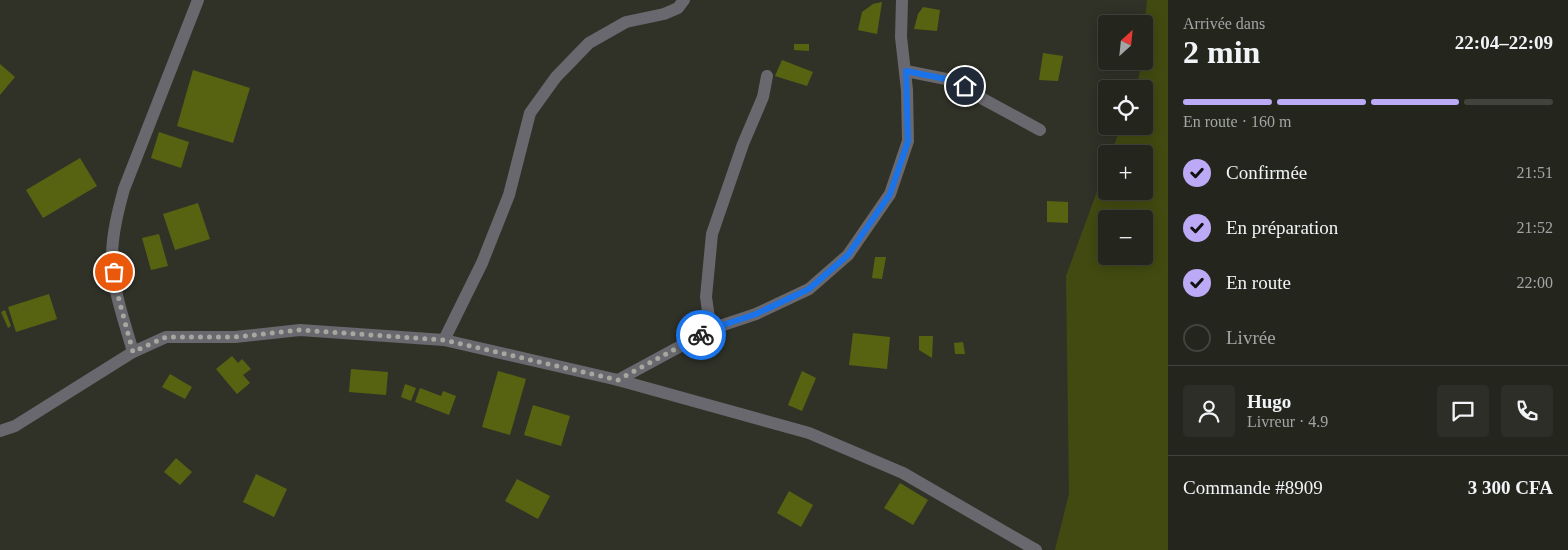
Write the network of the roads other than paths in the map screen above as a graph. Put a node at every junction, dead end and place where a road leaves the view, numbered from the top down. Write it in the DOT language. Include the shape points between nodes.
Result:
graph roads {
  1 [pos="198,0"];
  2 [pos="684,0"];
  3 [pos="902,0"];
  4 [pos="906,71"];
  5 [pos="767,76"];
  6 [pos="1040,130"];
  7 [pos="714,328"];
  8 [pos="444,340"];
  9 [pos="133,352"];
  10 [pos="618,380"];
  11 [pos="0,431"];
  12 [pos="1036,550"];
  1 -- 9 [label="street" via="124,189 116,219 112,258"];
  2 -- 8 [label="street" via="678,8 626,22 589,43 550,84 530,113 506,203 482,264"];
  3 -- 4 [label="street" via="901,37"];
  4 -- 6 [label="street" via="965,86"];
  4 -- 7 [label="street" via="908,141 890,194 848,255 809,289 756,314"];
  5 -- 7 [label="street" via="763,97 712,234 706,297"];
  7 -- 10 [label="street"];
  8 -- 9 [label="street" via="300,330 235,337 166,337"];
  8 -- 10 [label="street"];
  9 -- 11 [label="street" via="15,426"];
  10 -- 12 [label="street" via="809,433 903,473"];
}
